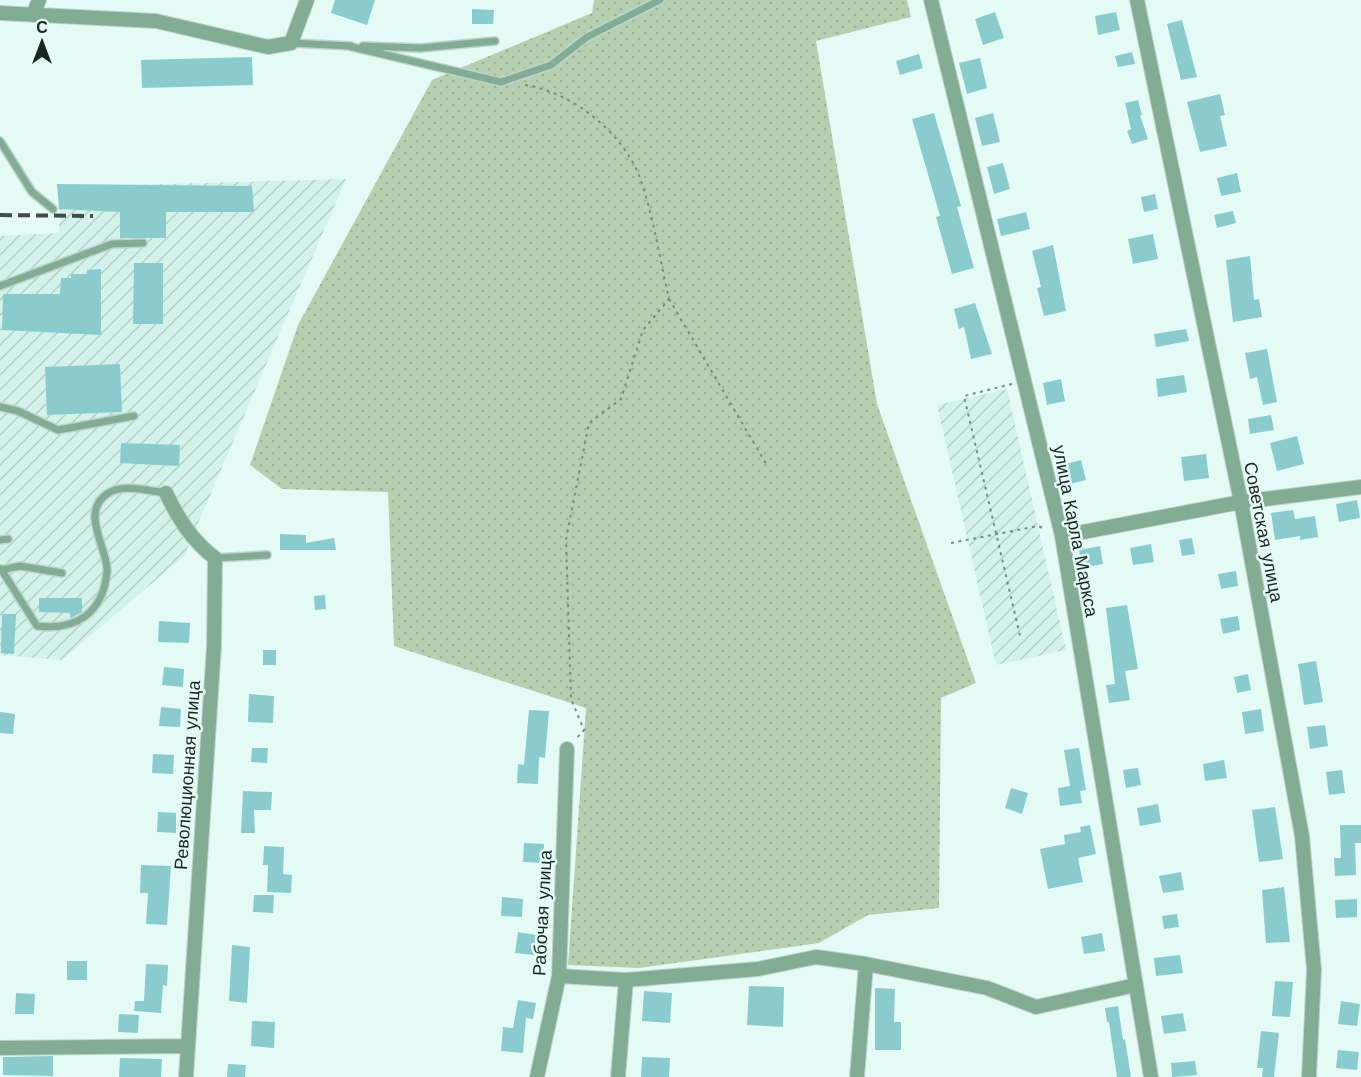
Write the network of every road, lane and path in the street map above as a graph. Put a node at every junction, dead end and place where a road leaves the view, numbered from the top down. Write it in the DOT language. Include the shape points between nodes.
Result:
graph roads {
  1 [pos="39,0"];
  2 [pos="307,0"];
  3 [pos="660,0"];
  4 [pos="932,0"];
  5 [pos="1137,0"];
  6 [pos="0,13"];
  7 [pos="33,15"];
  8 [pos="495,41"];
  9 [pos="291,43"];
  10 [pos="348,46"];
  11 [pos="524,85"];
  12 [pos="0,141"];
  13 [pos="53,209"];
  14 [pos="143,243"];
  15 [pos="0,286"];
  16 [pos="669,299"];
  17 [pos="1025,381"];
  18 [pos="0,407"];
  19 [pos="134,416"];
  20 [pos="768,467"];
  21 [pos="1361,487"];
  22 [pos="166,492"];
  23 [pos="1241,502"];
  24 [pos="996,534"];
  25 [pos="1062,536"];
  26 [pos="951,543"];
  27 [pos="267,555"];
  28 [pos="215,558"];
  29 [pos="0,570"];
  30 [pos="62,573"];
  31 [pos="1021,640"];
  32 [pos="567,749"];
  33 [pos="866,963"];
  34 [pos="559,976"];
  35 [pos="626,980"];
  36 [pos="1136,985"];
  37 [pos="188,1046"];
  38 [pos="0,1048"];
  39 [pos="186,1077"];
  40 [pos="537,1077"];
  41 [pos="618,1077"];
  42 [pos="857,1077"];
  43 [pos="1150,1077"];
  44 [pos="1309,1077"];
  1 -- 7 [label="street"];
  2 -- 9 [label="street"];
  3 -- 10 [label="lane" via="587,37 551,65 501,82"];
  4 -- 17 [label="street, улица Карла Маркса"];
  5 -- 23 [label="street, Советская улица"];
  6 -- 7 [label="street"];
  7 -- 9 [label="street" via="156,21 268,47"];
  8 -- 10 [label="lane" via="421,48"];
  9 -- 10 [label="lane"];
  11 -- 16 [label="path" via="580,106 616,139 631,160 641,181"];
  12 -- 13 [label="lane" via="32,192"];
  14 -- 15 [label="lane" via="112,244"];
  16 -- 20 [label="path"];
  16 -- 32 [label="path" via="643,330 621,399 590,423 566,539 571,699 584,730"];
  17 -- 24 [label="path" via="964,396"];
  17 -- 25 [label="street, улица Карла Маркса"];
  18 -- 19 [label="lane" via="58,430"];
  21 -- 23 [label="street"];
  22 -- 28 [label="street" via="179,520 202,549"];
  22 -- 29 [label="lane" via="117,490 100,500 96,529 108,570 92,611 74,624 37,626"];
  23 -- 25 [label="street"];
  23 -- 44 [label="street, Советская улица" via="1302,836 1314,970"];
  24 -- 25 [label="path" via="1038,526"];
  24 -- 26 [label="path"];
  24 -- 31 [label="path"];
  25 -- 36 [label="street, улица Карла Маркса"];
  27 -- 28 [label="lane"];
  28 -- 37 [label="street, Революционная улица" via="214,646"];
  29 -- 30 [label="lane" via="20,566"];
  32 -- 34 [label="street, Рабочая улица"];
  33 -- 35 [label="street" via="816,957 758,969"];
  33 -- 36 [label="street" via="987,988 1036,1007"];
  33 -- 42 [label="street"];
  34 -- 35 [label="street"];
  34 -- 40 [label="street, Рабочая улица"];
  35 -- 41 [label="street"];
  36 -- 43 [label="street, улица Карла Маркса"];
  37 -- 38 [label="street"];
  37 -- 39 [label="street, Революционная улица"];
}
